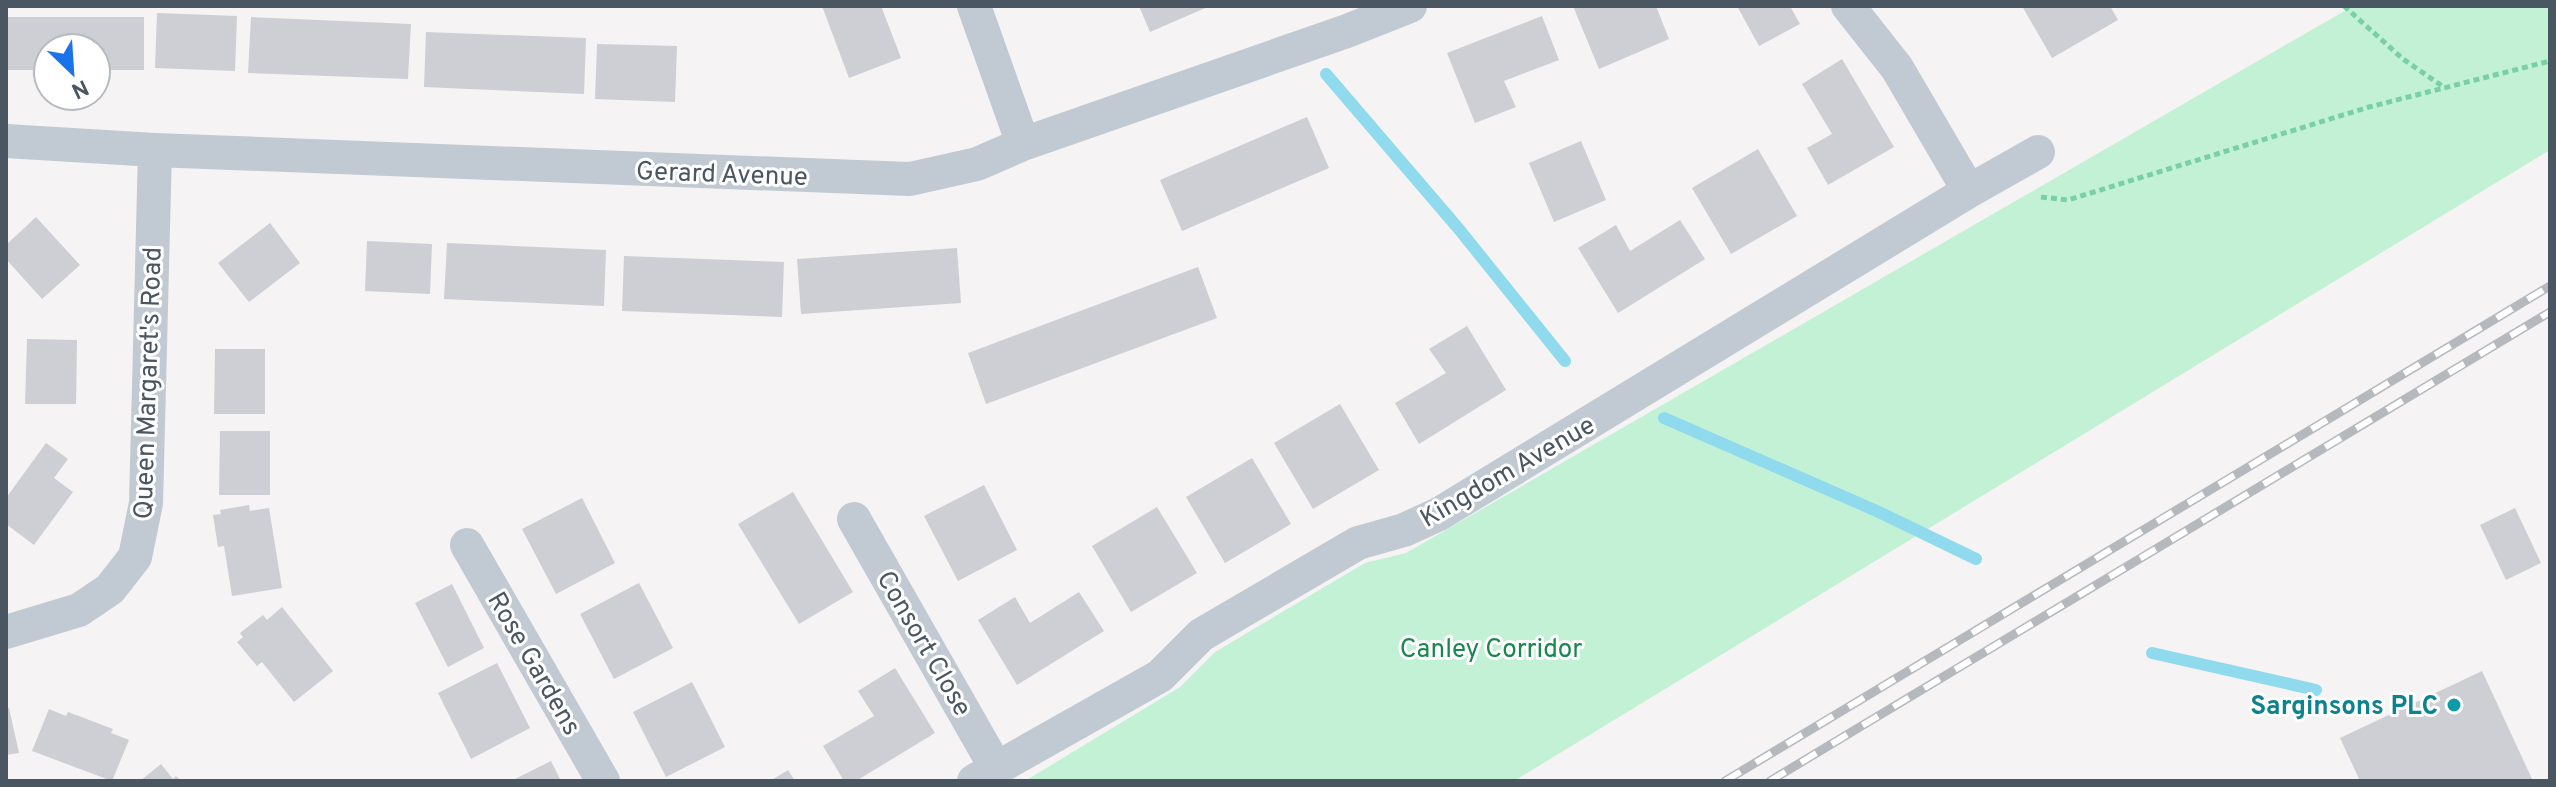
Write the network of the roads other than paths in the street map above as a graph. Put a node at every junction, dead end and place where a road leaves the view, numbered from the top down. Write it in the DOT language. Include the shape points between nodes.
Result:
graph roads {
  1 [pos="974,6"];
  2 [pos="1410,6"];
  3 [pos="1848,6"];
  4 [pos="6,141"];
  5 [pos="1023,144"];
  6 [pos="155,150"];
  7 [pos="2038,152"];
  8 [pos="1969,191"];
  9 [pos="854,519"];
  10 [pos="467,545"];
  11 [pos="6,632"];
  12 [pos="985,774"];
  13 [pos="603,781"];
  1 -- 5 [label="street"];
  2 -- 5 [label="street, Gerard Avenue"];
  3 -- 8 [label="street" via="1897,68"];
  4 -- 6 [label="street, Gerard Avenue"];
  5 -- 6 [label="street, Gerard Avenue" via="977,164 910,179"];
  6 -- 11 [label="street, Queen Margaret's Road" via="146,503 135,557 110,589 79,610"];
  7 -- 8 [label="street, Kingdom Avenue"];
  8 -- 12 [label="street, Kingdom Avenue" via="1439,514 1358,543 1201,635 1160,676"];
  9 -- 12 [label="street, Consort Close"];
  10 -- 13 [label="street, Rose Gardens"];
}
